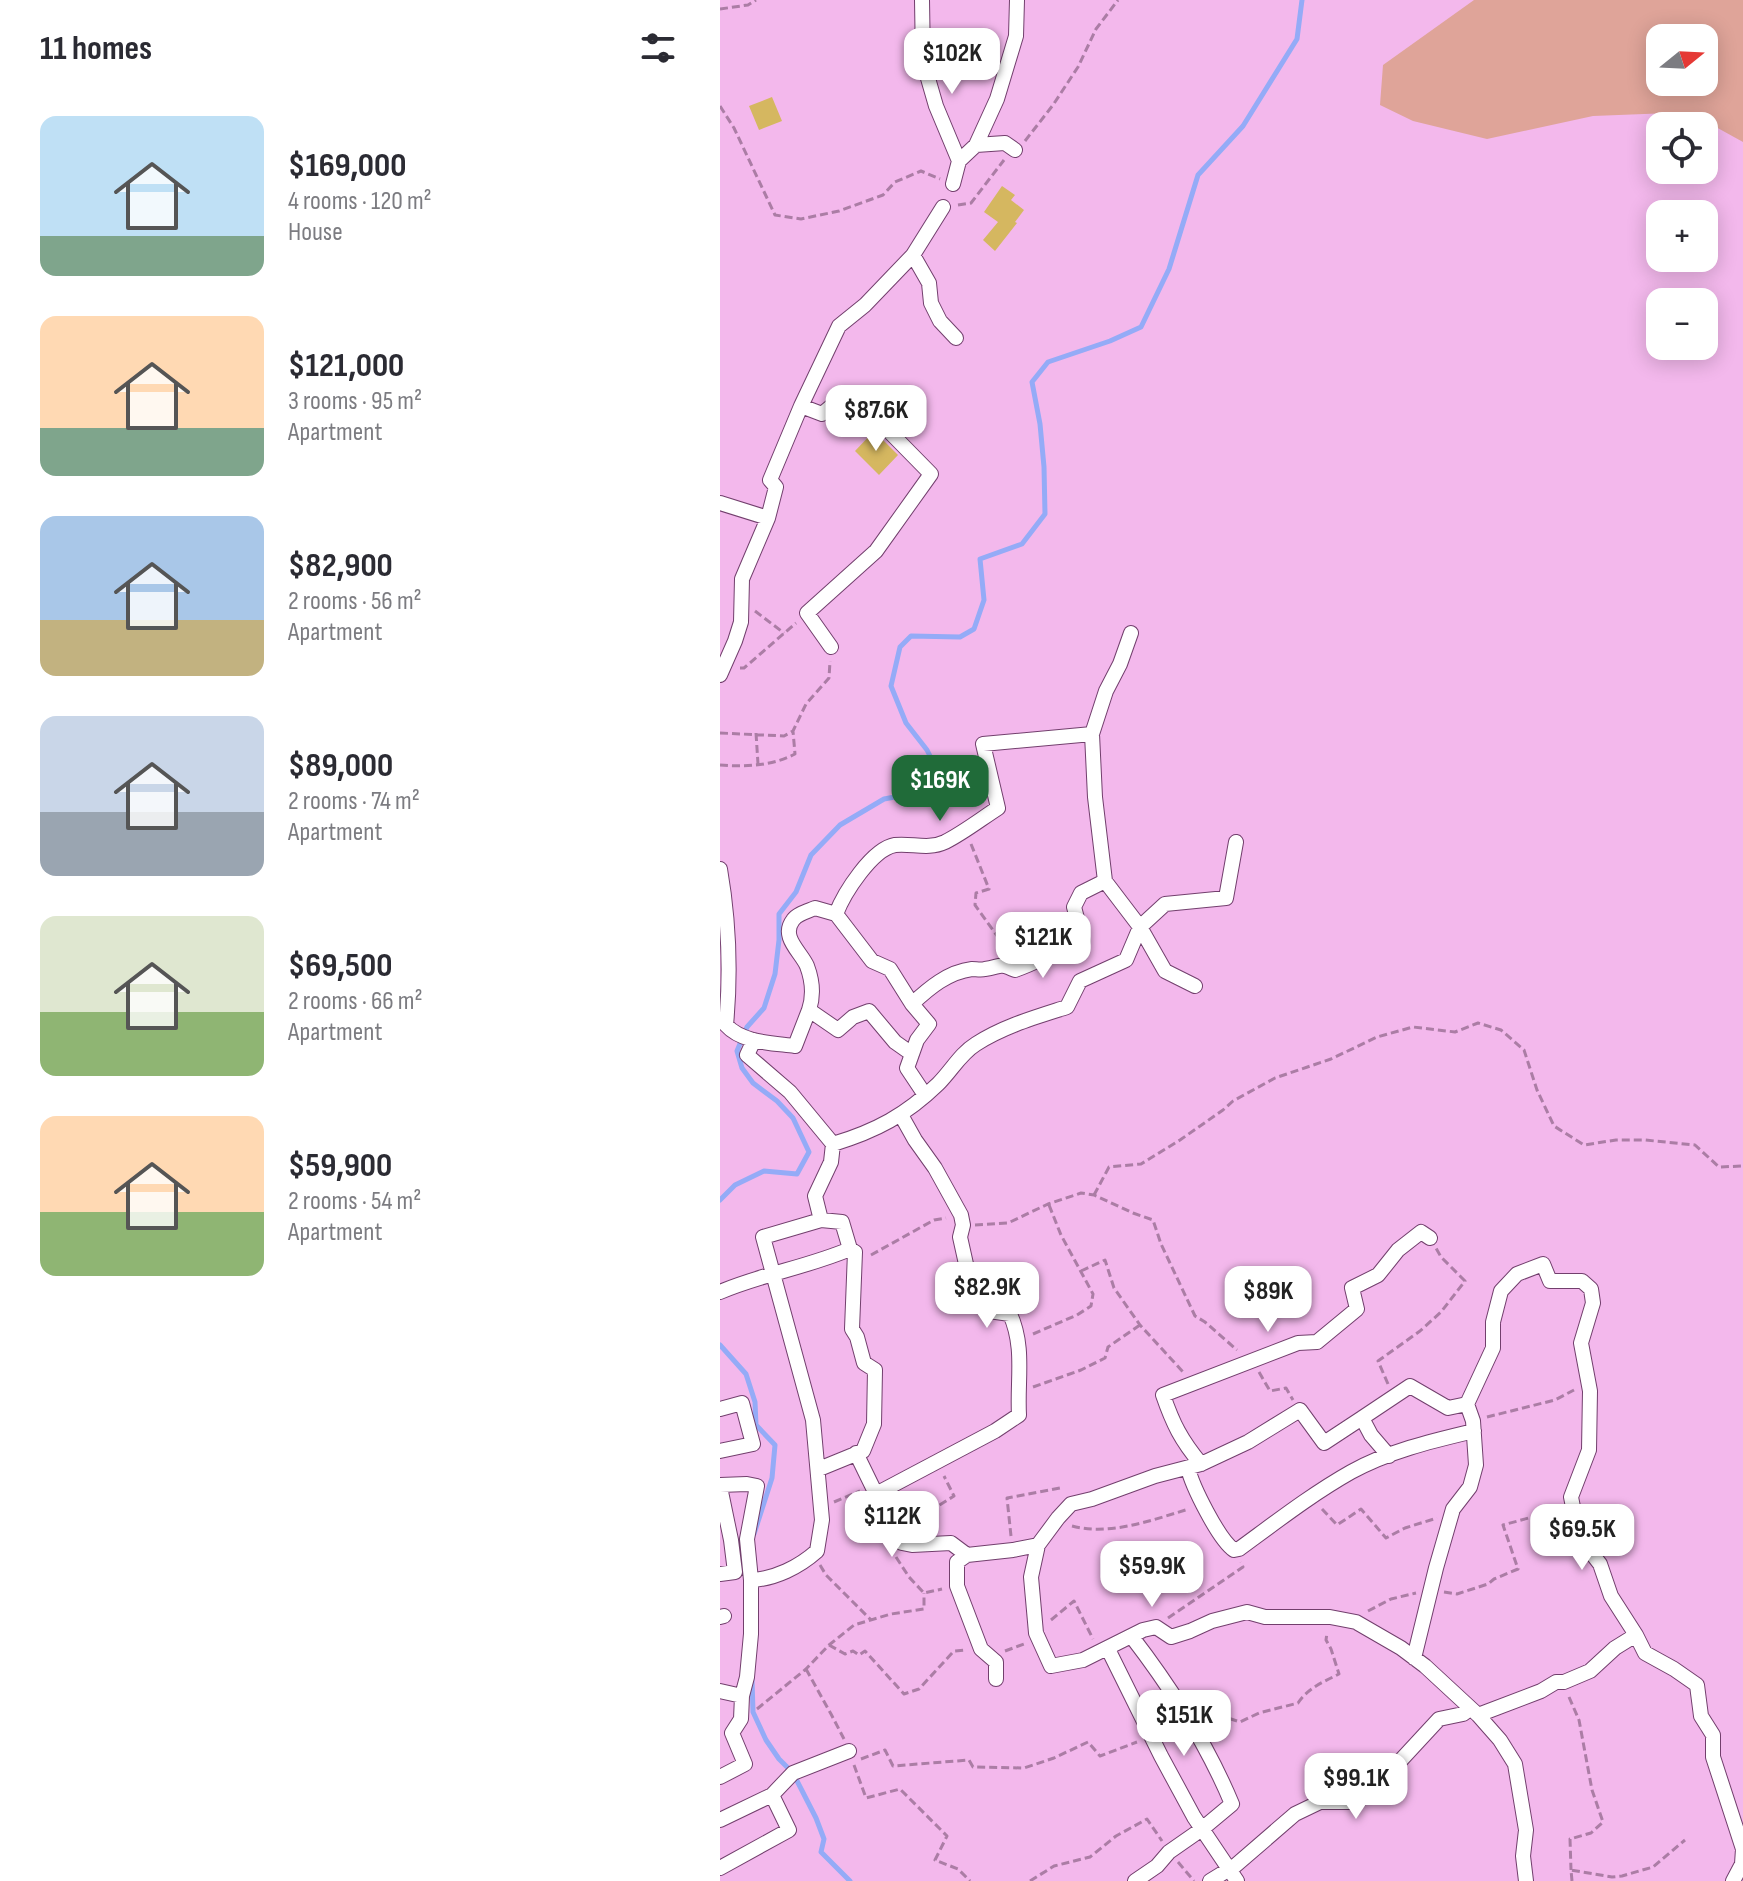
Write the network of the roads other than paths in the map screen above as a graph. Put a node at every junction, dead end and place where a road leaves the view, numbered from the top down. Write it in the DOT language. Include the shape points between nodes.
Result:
graph roads {
  1 [pos="922,0"];
  2 [pos="1017,0"];
  3 [pos="976,145"];
  4 [pos="1015,150"];
  5 [pos="959,161"];
  6 [pos="953,184"];
  7 [pos="943,207"];
  8 [pos="913,255"];
  9 [pos="956,338"];
  10 [pos="801,406"];
  11 [pos="720,503"];
  12 [pos="768,518"];
  13 [pos="1131,633"];
  14 [pos="831,647"];
  15 [pos="722,672"];
  16 [pos="1092,734"];
  17 [pos="1236,842"];
  18 [pos="720,869"];
  19 [pos="1105,881"];
  20 [pos="723,909"];
  21 [pos="836,914"];
  22 [pos="1140,927"];
  23 [pos="725,962"];
  24 [pos="1195,986"];
  25 [pos="724,1000"];
  26 [pos="912,1004"];
  27 [pos="809,1010"];
  28 [pos="752,1039"];
  29 [pos="912,1054"];
  30 [pos="925,1095"];
  31 [pos="901,1115"];
  32 [pos="833,1144"];
  33 [pos="821,1220"];
  34 [pos="1430,1238"];
  35 [pos="850,1249"];
  36 [pos="773,1274"];
  37 [pos="720,1292"];
  38 [pos="1467,1404"];
  39 [pos="720,1409"];
  40 [pos="1362,1418"];
  41 [pos="1474,1426"];
  42 [pos="720,1451"];
  43 [pos="856,1453"];
  44 [pos="1389,1456"];
  45 [pos="1194,1466"];
  46 [pos="819,1469"];
  47 [pos="720,1486"];
  48 [pos="874,1490"];
  49 [pos="747,1539"];
  50 [pos="725,1540"];
  51 [pos="1038,1545"];
  52 [pos="967,1555"];
  53 [pos="720,1574"];
  54 [pos="751,1580"];
  55 [pos="1636,1635"];
  56 [pos="1132,1637"];
  57 [pos="1108,1649"];
  58 [pos="1414,1658"];
  59 [pos="996,1679"];
  60 [pos="720,1691"];
  61 [pos="742,1696"];
  62 [pos="1474,1712"];
  63 [pos="726,1736"];
  64 [pos="849,1751"];
  65 [pos="720,1777"];
  66 [pos="772,1795"];
  67 [pos="720,1820"];
  68 [pos="1202,1829"];
  69 [pos="720,1868"];
  70 [pos="1233,1875"];
  71 [pos="1135,1881"];
  72 [pos="1210,1881"];
  73 [pos="1526,1881"];
  74 [pos="1733,1881"];
  1 -- 5 [label="street" via="923,61"];
  2 -- 3 [label="street" via="1016,36"];
  3 -- 4 [label="street" via="1005,143"];
  3 -- 5 [label="street"];
  5 -- 6 [label="street"];
  7 -- 8 [label="street"];
  8 -- 9 [label="street" via="929,283 940,321"];
  8 -- 10 [label="street" via="839,326"];
  10 -- 12 [label="street" via="770,480 776,487"];
  10 -- 14 [label="street" via="822,414 835,403 860,397 931,474 876,551 807,613"];
  11 -- 12 [label="street"];
  12 -- 15 [label="street" via="742,579 741,622"];
  13 -- 16 [label="street"];
  16 -- 19 [label="street"];
  16 -- 21 [label="street" via="983,744 998,808 944,842 893,845 868,862"];
  17 -- 22 [label="street" via="1226,898 1165,904"];
  18 -- 20 [label="street"];
  19 -- 22 [label="street"];
  19 -- 26 [label="street" via="1081,893 1074,907 1083,941 1015,970 1003,965 955,974 931,985"];
  20 -- 23 [label="street"];
  21 -- 26 [label="street" via="872,961 890,969"];
  21 -- 27 [label="street" via="815,908 794,918 789,928 791,944 806,962 811,980 814,997"];
  22 -- 24 [label="street" via="1165,971"];
  22 -- 30 [label="street" via="1126,960 1080,981 1067,1007 976,1044"];
  23 -- 25 [label="street"];
  25 -- 28 [label="street" via="726,1025"];
  26 -- 29 [label="street" via="929,1024"];
  27 -- 28 [label="street" via="795,1046"];
  27 -- 29 [label="street" via="838,1030 869,1011"];
  28 -- 32 [label="street" via="747,1055 790,1092"];
  29 -- 30 [label="street" via="907,1068"];
  30 -- 31 [label="street"];
  31 -- 32 [label="street"];
  31 -- 48 [label="street" via="962,1220 960,1237 974,1300 989,1311 1010,1314 1018,1335 1019,1415 937,1462"];
  32 -- 33 [label="street" via="815,1196"];
  33 -- 35 [label="street" via="842,1222"];
  33 -- 36 [label="street" via="763,1237"];
  34 -- 45 [label="street" via="1421,1232 1378,1275 1352,1288 1357,1309 1317,1342 1298,1343 1163,1395"];
  35 -- 36 [label="street"];
  35 -- 43 [label="street" via="855,1252 852,1329 864,1363 875,1370 874,1424 863,1451"];
  36 -- 37 [label="street"];
  36 -- 46 [label="street" via="813,1420"];
  38 -- 40 [label="street" via="1448,1408 1410,1386"];
  38 -- 41 [label="street"];
  38 -- 55 [label="street" via="1493,1348 1501,1291 1517,1274 1543,1264 1550,1281 1582,1281 1591,1289 1593,1303 1581,1343 1590,1391 1589,1450 1571,1497 1579,1537 1600,1564 1611,1596"];
  39 -- 42 [label="street" via="742,1403 753,1444"];
  40 -- 44 [label="street"];
  40 -- 45 [label="street" via="1324,1443 1300,1410 1248,1442"];
  41 -- 44 [label="street"];
  41 -- 58 [label="street" via="1476,1465 1470,1487 1453,1509"];
  43 -- 46 [label="street"];
  43 -- 48 [label="street"];
  44 -- 45 [label="street" via="1353,1471 1234,1550 1191,1481"];
  45 -- 51 [label="street" via="1071,1504"];
  46 -- 54 [label="street" via="822,1520 817,1551 766,1580"];
  47 -- 49 [label="street" via="757,1486"];
  47 -- 50 [label="street"];
  48 -- 52 [label="street" via="899,1538 912,1545 951,1543"];
  49 -- 50 [label="street"];
  49 -- 54 [label="street"];
  50 -- 53 [label="street" via="735,1572"];
  51 -- 52 [label="street"];
  51 -- 57 [label="street" via="1031,1577 1036,1633 1051,1666"];
  52 -- 59 [label="street" via="957,1562 957,1586 981,1649 996,1662"];
  54 -- 61 [label="street" via="751,1634"];
  55 -- 62 [label="street" via="1590,1671"];
  55 -- 74 [label="street" via="1645,1653 1697,1685 1701,1716 1713,1735 1713,1757 1743,1849"];
  56 -- 57 [label="street"];
  56 -- 58 [label="street" via="1156,1627 1171,1637 1247,1612 1330,1617 1356,1622"];
  56 -- 68 [label="street" via="1166,1680 1232,1804"];
  57 -- 68 [label="street"];
  58 -- 62 [label="street"];
  60 -- 61 [label="street"];
  61 -- 63 [label="street" via="741,1719"];
  62 -- 70 [label="street" via="1439,1719 1357,1802 1320,1802 1295,1814 1236,1865"];
  62 -- 73 [label="street" via="1515,1764 1526,1830"];
  63 -- 65 [label="street" via="745,1764"];
  64 -- 66 [label="street" via="793,1773"];
  66 -- 67 [label="street"];
  66 -- 69 [label="street" via="789,1830"];
  68 -- 70 [label="street"];
  68 -- 71 [label="street"];
  70 -- 72 [label="street"];
}
